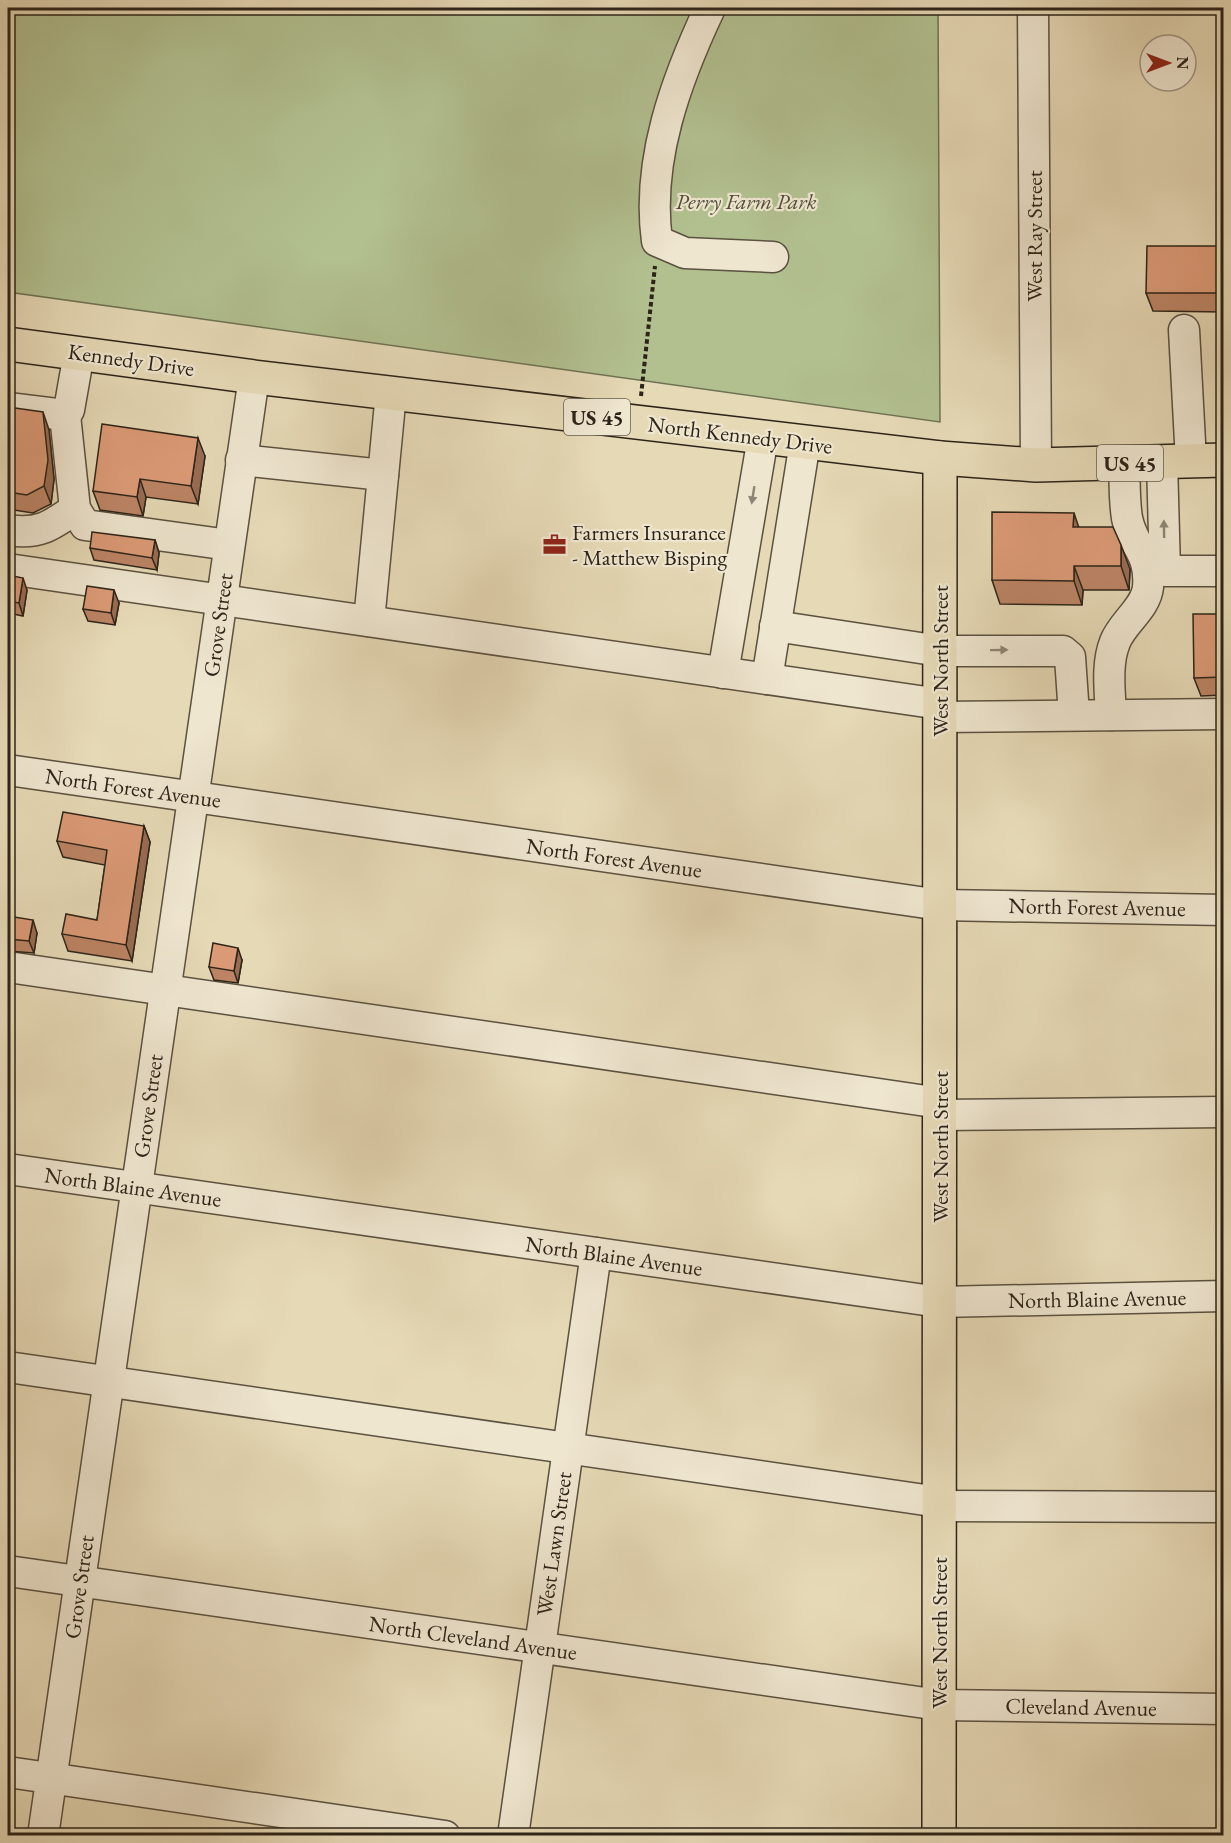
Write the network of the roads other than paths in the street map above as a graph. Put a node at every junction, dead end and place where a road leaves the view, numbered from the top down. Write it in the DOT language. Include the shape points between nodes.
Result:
graph roads {
  1 [pos="710,8"];
  2 [pos="1033,8"];
  3 [pos="773,257"];
  4 [pos="1184,330"];
  5 [pos="8,344"];
  6 [pos="79,353"];
  7 [pos="254,377"];
  8 [pos="391,393"];
  9 [pos="8,408"];
  10 [pos="64,415"];
  11 [pos="763,437"];
  12 [pos="805,442"];
  13 [pos="940,458"];
  14 [pos="241,460"];
  15 [pos="1224,460"];
  16 [pos="1177,461"];
  17 [pos="1124,463"];
  18 [pos="1035,465"];
  19 [pos="383,475"];
  20 [pos="75,509"];
  21 [pos="8,530"];
  22 [pos="229,545"];
  23 [pos="8,569"];
  24 [pos="1224,571"];
  25 [pos="221,600"];
  26 [pos="369,621"];
  27 [pos="775,626"];
  28 [pos="940,651"];
  29 [pos="723,673"];
  30 [pos="767,679"];
  31 [pos="940,710"];
  32 [pos="1224,714"];
  33 [pos="1110,715"];
  34 [pos="1074,716"];
  35 [pos="8,770"];
  36 [pos="193,797"];
  37 [pos="940,905"];
  38 [pos="1224,910"];
  39 [pos="8,967"];
  40 [pos="165,990"];
  41 [pos="940,1109"];
  42 [pos="1224,1112"];
  43 [pos="8,1169"];
  44 [pos="137,1187"];
  45 [pos="596,1253"];
  46 [pos="1224,1296"];
  47 [pos="939,1302"];
  48 [pos="8,1367"];
  49 [pos="108,1382"];
  50 [pos="568,1449"];
  51 [pos="939,1504"];
  52 [pos="1224,1507"];
  53 [pos="8,1572"];
  54 [pos="80,1582"];
  55 [pos="540,1648"];
  56 [pos="939,1705"];
  57 [pos="1224,1709"];
  58 [pos="8,1772"];
  59 [pos="51,1779"];
  60 [pos="43,1836"];
  61 [pos="445,1836"];
  62 [pos="513,1836"];
  63 [pos="939,1836"];
  1 -- 3 [label="street" via="685,61 656,168 653,215 657,242 685,254"];
  2 -- 18 [label="street, West Ray Street"];
  4 -- 16 [label="street"];
  5 -- 6 [label="main road, Kennedy Drive / US 45"];
  6 -- 7 [label="main road, Kennedy Drive / US 45"];
  6 -- 10 [label="street" via="69,410"];
  7 -- 8 [label="main road, North Kennedy Drive / US 45"];
  7 -- 14 [label="street, Grove Street"];
  8 -- 11 [label="main road, North Kennedy Drive / US 45"];
  8 -- 19 [label="street"];
  9 -- 10 [label="street"];
  10 -- 20 [label="street"];
  11 -- 12 [label="main road, North Kennedy Drive / US 45"];
  11 -- 29 [label="street, one-way"];
  12 -- 13 [label="main road, North Kennedy Drive / US 45"];
  12 -- 27 [label="street"];
  13 -- 18 [label="main road, US 45"];
  13 -- 28 [label="main road, West North Street"];
  14 -- 19 [label="street"];
  14 -- 22 [label="street, Grove Street"];
  15 -- 16 [label="main road, US 45"];
  16 -- 17 [label="main road, US 45"];
  24 -- 16 [label="street, one-way" via="1165,571"];
  17 -- 18 [label="main road, US 45"];
  17 -- 33 [label="street" via="1127,518 1142,549 1148,590 1115,641 1110,667"];
  19 -- 26 [label="street"];
  20 -- 21 [label="street" via="52,526 26,533"];
  20 -- 22 [label="street" via="85,525"];
  22 -- 25 [label="street, Grove Street"];
  23 -- 25 [label="street"];
  25 -- 26 [label="street"];
  25 -- 36 [label="street, Grove Street"];
  26 -- 29 [label="street"];
  27 -- 28 [label="street"];
  27 -- 30 [label="street"];
  28 -- 31 [label="main road, West North Street"];
  28 -- 34 [label="street, one-way" via="1063,651 1070,657"];
  29 -- 30 [label="street"];
  30 -- 31 [label="street"];
  31 -- 34 [label="street"];
  31 -- 37 [label="main road, West North Street"];
  32 -- 33 [label="street"];
  33 -- 34 [label="street"];
  35 -- 36 [label="street, North Forest Avenue"];
  36 -- 37 [label="street, North Forest Avenue"];
  36 -- 40 [label="street, Grove Street"];
  37 -- 38 [label="street, North Forest Avenue"];
  37 -- 41 [label="main road, West North Street"];
  39 -- 40 [label="street"];
  40 -- 41 [label="street"];
  40 -- 44 [label="street, Grove Street"];
  41 -- 42 [label="street"];
  41 -- 47 [label="main road, West North Street"];
  43 -- 44 [label="street, North Blaine Avenue"];
  44 -- 45 [label="street, North Blaine Avenue"];
  44 -- 49 [label="street, Grove Street"];
  45 -- 47 [label="street, North Blaine Avenue"];
  45 -- 50 [label="street, West Lawn Street"];
  46 -- 47 [label="street, North Blaine Avenue"];
  47 -- 51 [label="main road, West North Street"];
  48 -- 49 [label="street"];
  49 -- 50 [label="street"];
  49 -- 54 [label="street, Grove Street"];
  50 -- 51 [label="street"];
  50 -- 55 [label="street, West Lawn Street"];
  51 -- 52 [label="street"];
  51 -- 56 [label="main road, West North Street"];
  53 -- 54 [label="street, North Cleveland Avenue"];
  54 -- 55 [label="street, North Cleveland Avenue"];
  54 -- 59 [label="street, Grove Street"];
  55 -- 56 [label="street, North Cleveland Avenue"];
  55 -- 62 [label="street, West Lawn Street"];
  56 -- 57 [label="street, Cleveland Avenue"];
  56 -- 63 [label="main road, West North Street"];
  58 -- 59 [label="street"];
  59 -- 60 [label="street, Grove Street"];
  59 -- 61 [label="street"];
}
